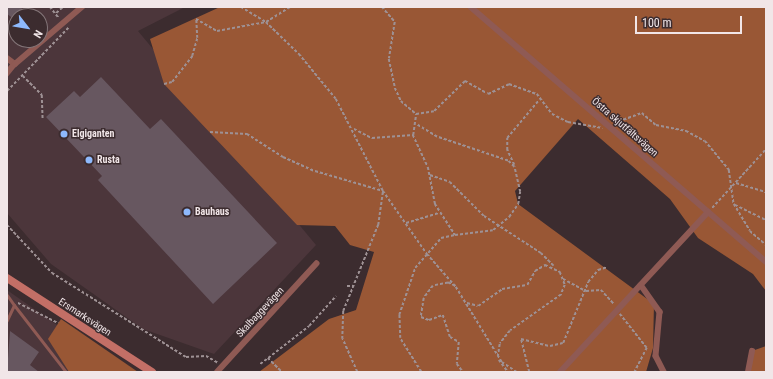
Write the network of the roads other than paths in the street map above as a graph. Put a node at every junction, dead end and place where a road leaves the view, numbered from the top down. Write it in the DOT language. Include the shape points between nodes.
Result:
graph roads {
  1 [pos="82,7"];
  2 [pos="471,7"];
  3 [pos="7,58"];
  4 [pos="15,64"];
  5 [pos="7,74"];
  6 [pos="708,212"];
  7 [pos="766,262"];
  8 [pos="316,264"];
  9 [pos="7,278"];
  10 [pos="641,285"];
  11 [pos="7,295"];
  12 [pos="14,305"];
  13 [pos="7,320"];
  14 [pos="752,351"];
  15 [pos="66,372"];
  16 [pos="152,372"];
  17 [pos="216,372"];
  18 [pos="560,372"];
  19 [pos="664,372"];
  20 [pos="748,372"];
  1 -- 4 [label="street"];
  2 -- 6 [label="street, Östra skjutfältsvägen"];
  3 -- 4 [label="street"];
  4 -- 5 [label="street"];
  6 -- 7 [label="street, Östra skjutfältsvägen"];
  6 -- 10 [label="street"];
  8 -- 17 [label="street, Skalbaggevägen"];
  9 -- 16 [label="main road, Ersmarksvägen"];
  10 -- 18 [label="street"];
  10 -- 19 [label="street" via="660,312 656,356"];
  11 -- 12 [label="lane"];
  12 -- 13 [label="lane"];
  12 -- 15 [label="lane"];
  14 -- 20 [label="street"];
}
